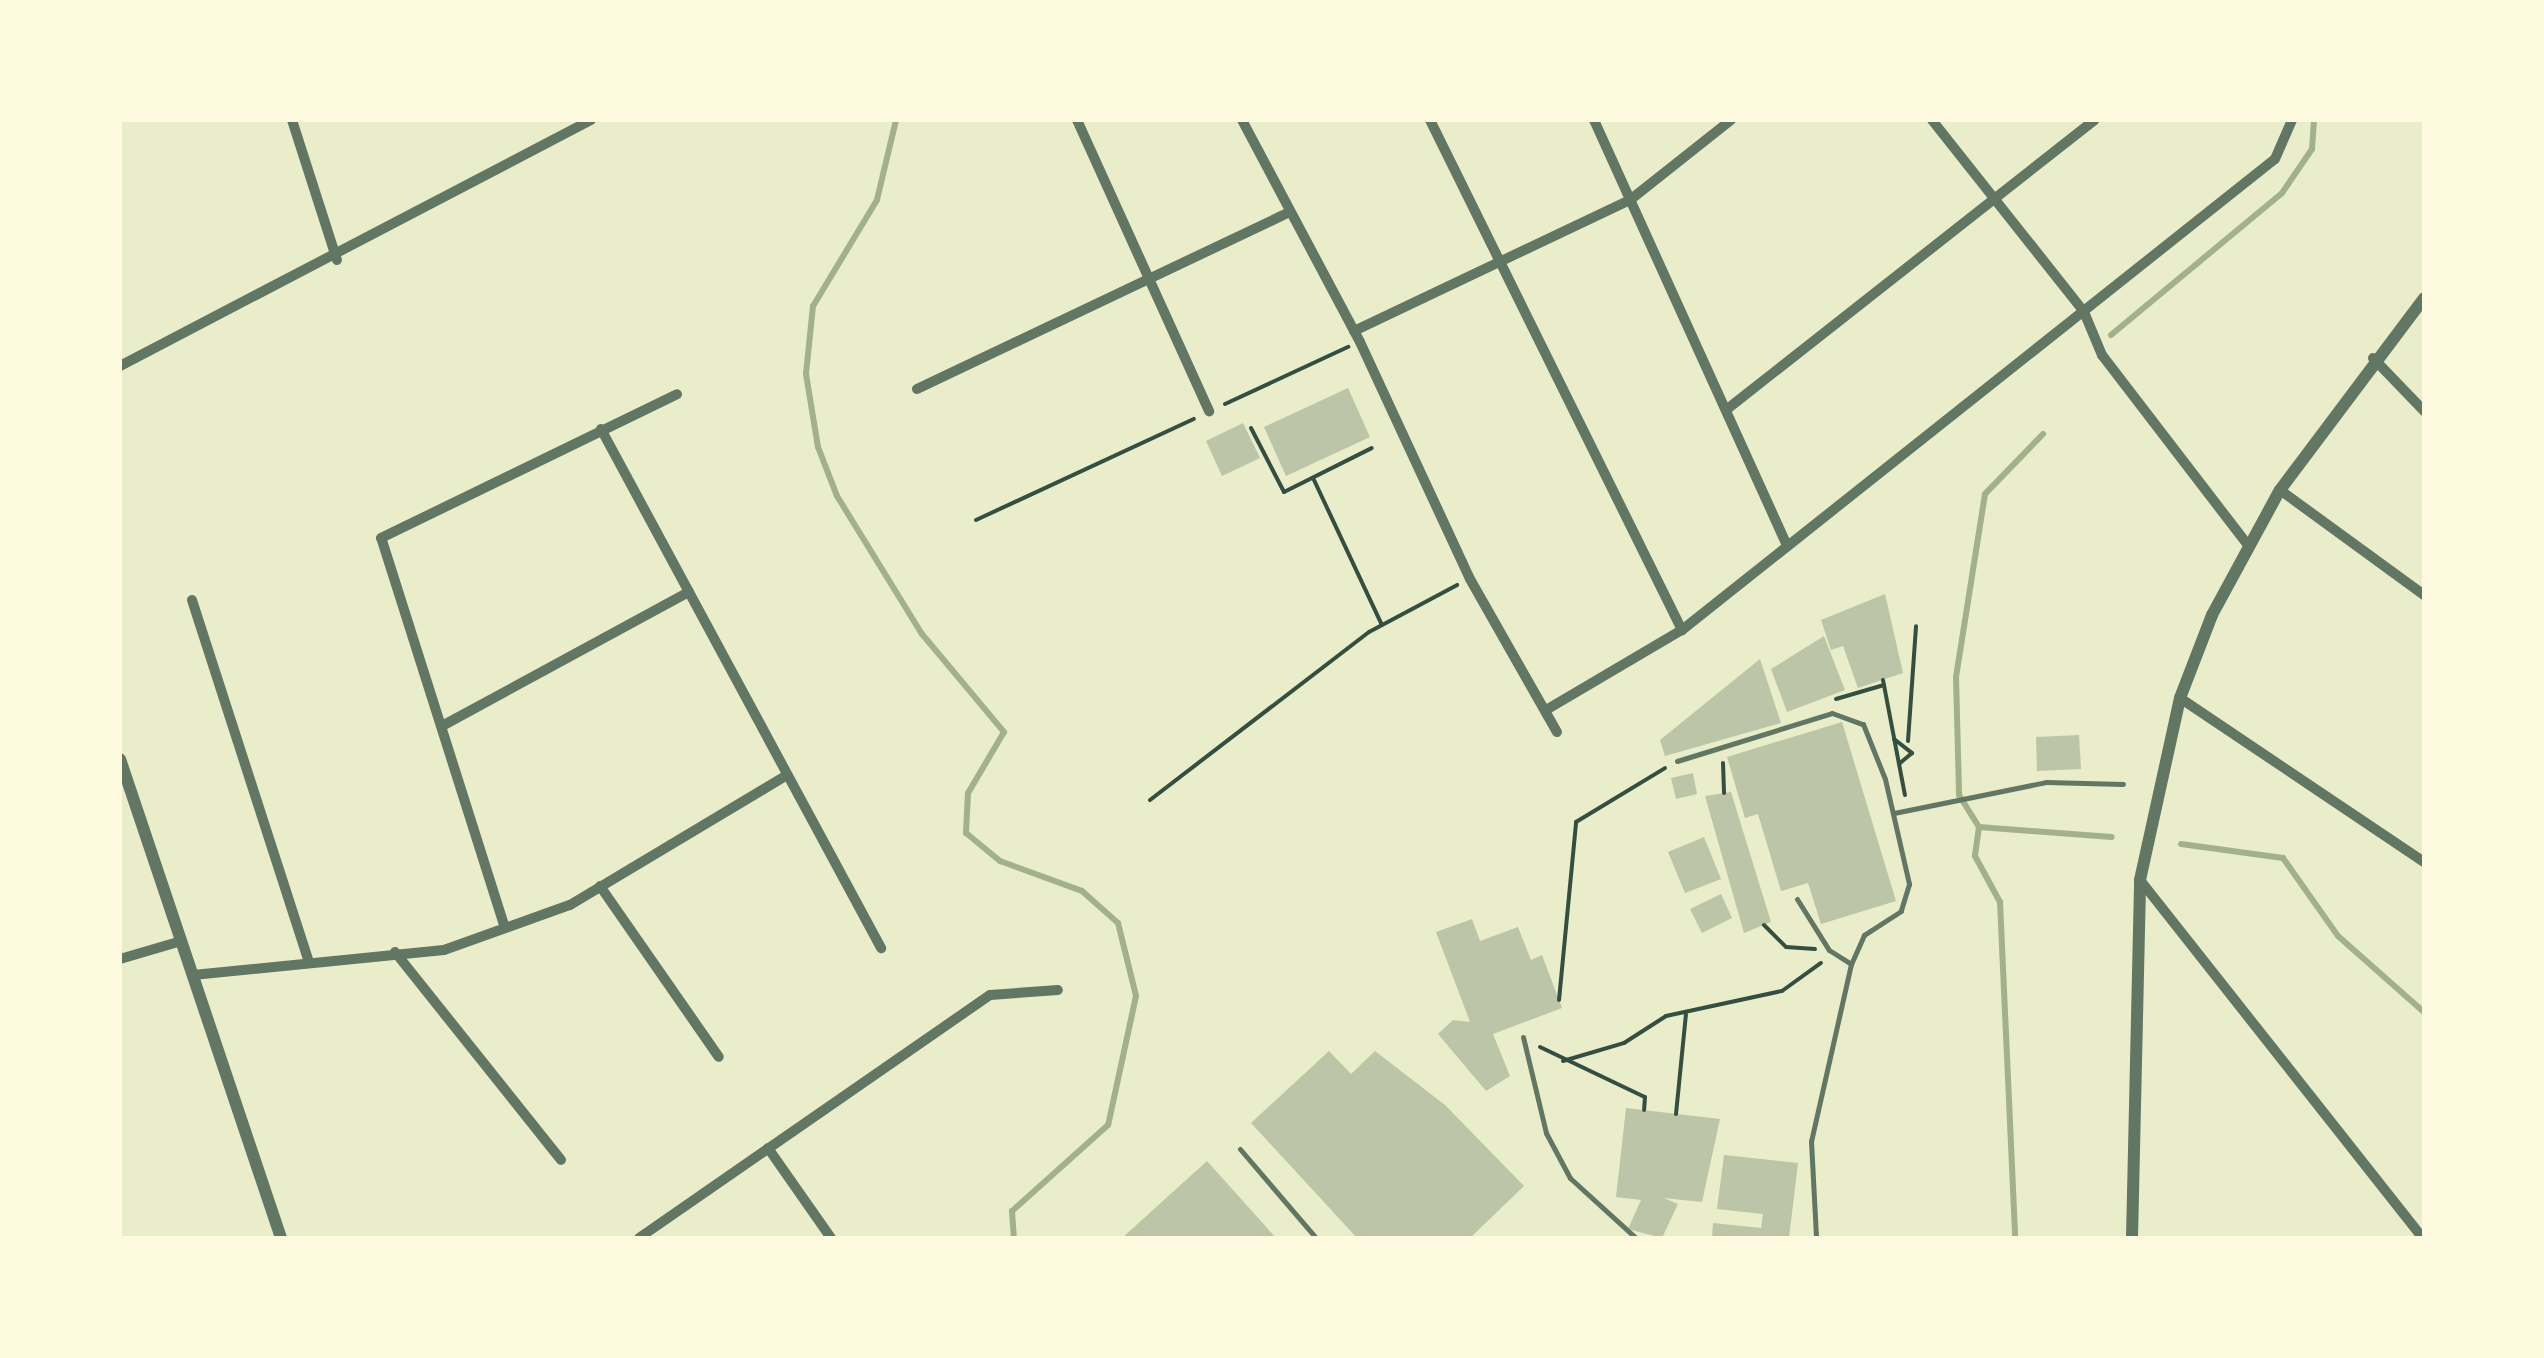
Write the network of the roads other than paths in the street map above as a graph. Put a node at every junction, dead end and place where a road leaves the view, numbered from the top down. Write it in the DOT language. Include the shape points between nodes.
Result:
graph roads {
  1 [pos="292,120"];
  2 [pos="591,120"];
  3 [pos="1077,120"];
  4 [pos="1242,120"];
  5 [pos="1430,120"];
  6 [pos="1594,120"];
  7 [pos="1731,120"];
  8 [pos="1932,120"];
  9 [pos="2094,120"];
  10 [pos="2292,120"];
  11 [pos="1993,198"];
  12 [pos="1630,200"];
  13 [pos="1290,212"];
  14 [pos="336,260"];
  15 [pos="1494,264"];
  16 [pos="1151,276"];
  17 [pos="2424,298"];
  18 [pos="2084,312"];
  19 [pos="1357,336"];
  20 [pos="2372,357"];
  21 [pos="120,366"];
  22 [pos="917,389"];
  23 [pos="677,394"];
  24 [pos="1726,410"];
  25 [pos="2424,411"];
  26 [pos="1209,412"];
  27 [pos="601,429"];
  28 [pos="2280,490"];
  29 [pos="2247,544"];
  30 [pos="1787,546"];
  31 [pos="689,592"];
  32 [pos="2424,595"];
  33 [pos="192,600"];
  34 [pos="1682,630"];
  35 [pos="2180,698"];
  36 [pos="1546,710"];
  37 [pos="442,726"];
  38 [pos="1557,732"];
  39 [pos="120,759"];
  40 [pos="1677,761"];
  41 [pos="788,775"];
  42 [pos="2123,784"];
  43 [pos="1893,814"];
  44 [pos="2424,862"];
  45 [pos="2140,880"];
  46 [pos="600,886"];
  47 [pos="1797,899"];
  48 [pos="505,928"];
  49 [pos="181,940"];
  50 [pos="881,948"];
  51 [pos="395,952"];
  52 [pos="120,959"];
  53 [pos="308,959"];
  54 [pos="1851,964"];
  55 [pos="193,975"];
  56 [pos="1058,990"];
  57 [pos="1523,1038"];
  58 [pos="719,1057"];
  59 [pos="768,1148"];
  60 [pos="1240,1149"];
  61 [pos="560,1160"];
  62 [pos="281,1238"];
  63 [pos="639,1238"];
  64 [pos="830,1238"];
  65 [pos="1316,1238"];
  66 [pos="1636,1238"];
  67 [pos="1816,1238"];
  68 [pos="2132,1238"];
  69 [pos="2422,1238"];
  1 -- 14 [label="street"];
  2 -- 14 [label="street"];
  3 -- 16 [label="street"];
  4 -- 13 [label="street"];
  5 -- 15 [label="street"];
  6 -- 12 [label="street"];
  7 -- 12 [label="street"];
  8 -- 11 [label="street"];
  9 -- 11 [label="street"];
  10 -- 18 [label="street" via="2275,158"];
  11 -- 18 [label="street"];
  11 -- 24 [label="street"];
  12 -- 15 [label="street"];
  12 -- 24 [label="street"];
  13 -- 16 [label="street"];
  13 -- 19 [label="street"];
  14 -- 21 [label="street"];
  15 -- 19 [label="street"];
  15 -- 34 [label="street"];
  16 -- 22 [label="street"];
  16 -- 26 [label="street"];
  17 -- 20 [label="street"];
  18 -- 29 [label="street" via="2102,355"];
  18 -- 30 [label="street"];
  19 -- 36 [label="street" via="1470,579"];
  20 -- 25 [label="street"];
  20 -- 28 [label="street"];
  23 -- 27 [label="street"];
  24 -- 30 [label="street"];
  27 -- 31 [label="street"];
  27 -- 37 [label="street" via="381,538"];
  28 -- 29 [label="street"];
  28 -- 32 [label="street"];
  29 -- 35 [label="street"];
  30 -- 34 [label="street"];
  31 -- 37 [label="street"];
  31 -- 41 [label="street"];
  33 -- 53 [label="street"];
  34 -- 36 [label="street"];
  35 -- 44 [label="street"];
  35 -- 45 [label="street"];
  36 -- 38 [label="street"];
  37 -- 48 [label="street"];
  39 -- 49 [label="street"];
  40 -- 43 [label="lane" via="1832,713 1863,724"];
  41 -- 46 [label="street"];
  41 -- 50 [label="street"];
  42 -- 43 [label="lane" via="2046,782"];
  43 -- 54 [label="lane" via="1909,884 1900,911 1864,935"];
  45 -- 68 [label="street"];
  45 -- 69 [label="street"];
  46 -- 48 [label="street"];
  46 -- 58 [label="street"];
  47 -- 54 [label="lane" via="1829,950"];
  48 -- 51 [label="street" via="444,950"];
  49 -- 52 [label="street"];
  49 -- 55 [label="street"];
  51 -- 53 [label="street"];
  51 -- 61 [label="street"];
  53 -- 55 [label="street"];
  54 -- 67 [label="lane" via="1811,1141"];
  55 -- 62 [label="street"];
  56 -- 59 [label="street" via="990,995"];
  57 -- 66 [label="lane" via="1546,1133 1570,1178"];
  59 -- 63 [label="street"];
  59 -- 64 [label="street"];
  60 -- 65 [label="lane"];
}
